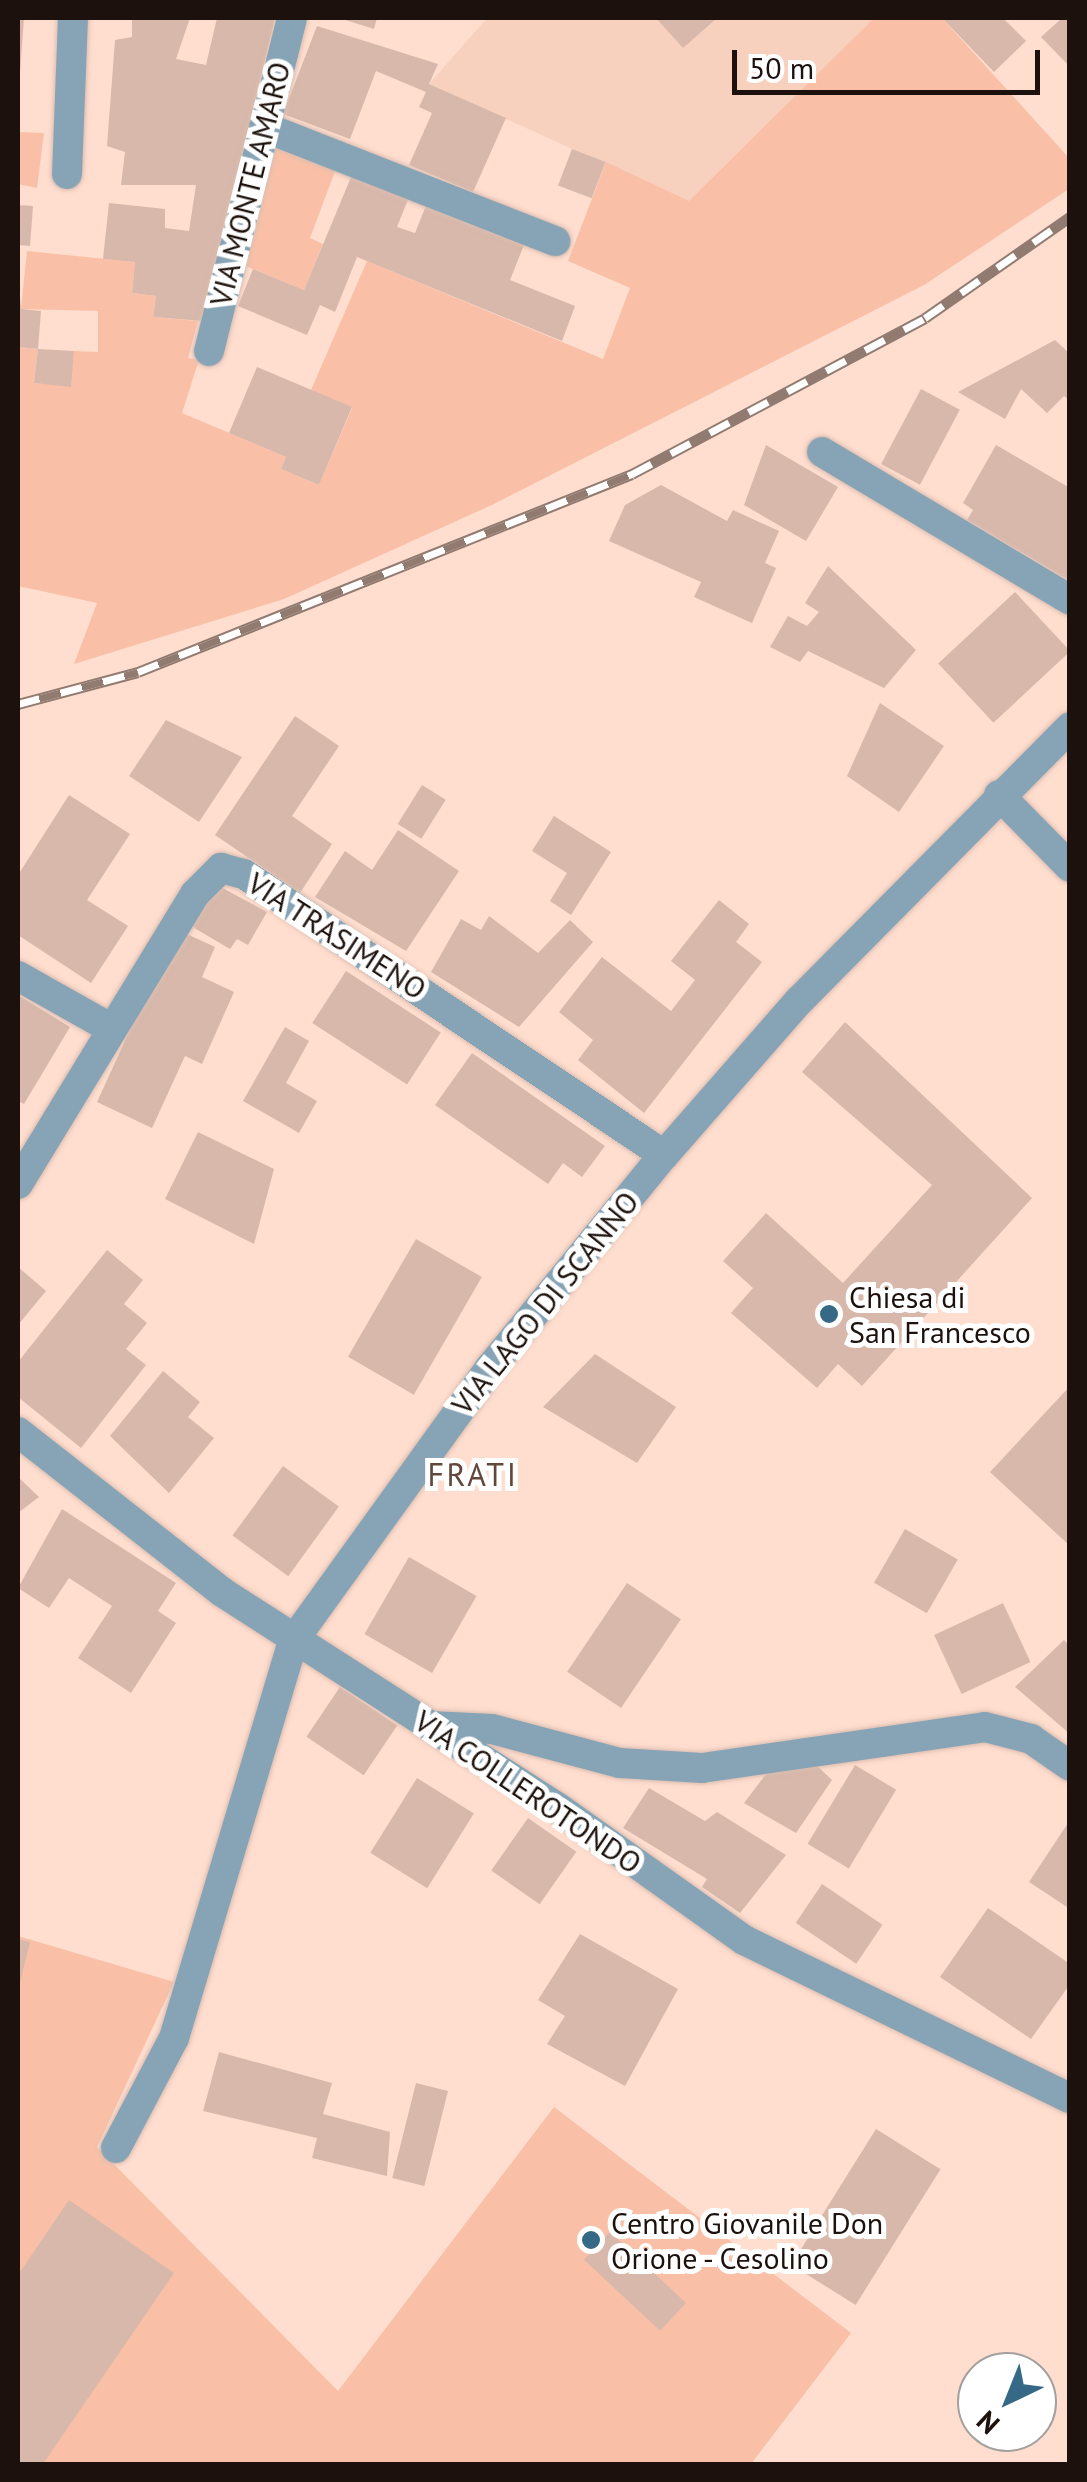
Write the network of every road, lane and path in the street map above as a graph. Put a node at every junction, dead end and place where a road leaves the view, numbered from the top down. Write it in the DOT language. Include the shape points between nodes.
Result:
graph roads {
  1 [pos="73,18"];
  2 [pos="292,18"];
  3 [pos="264,127"];
  4 [pos="67,174"];
  5 [pos="555,241"];
  6 [pos="208,351"];
  7 [pos="822,452"];
  8 [pos="1070,600"];
  9 [pos="1070,727"];
  10 [pos="999,796"];
  11 [pos="1070,867"];
  12 [pos="18,976"];
  13 [pos="112,1029"];
  14 [pos="664,1154"];
  15 [pos="18,1184"];
  16 [pos="18,1432"];
  17 [pos="294,1640"];
  18 [pos="430,1726"];
  19 [pos="1070,1766"];
  20 [pos="1070,2098"];
  21 [pos="116,2148"];
  1 -- 4 [label="street"];
  2 -- 3 [label="street, VIA MONTE AMARO"];
  3 -- 5 [label="street"];
  3 -- 6 [label="street, VIA MONTE AMARO"];
  7 -- 8 [label="street"];
  9 -- 10 [label="street, VIA LAGO DI SCANNO"];
  10 -- 11 [label="street"];
  10 -- 14 [label="street, VIA LAGO DI SCANNO"];
  12 -- 13 [label="street"];
  13 -- 14 [label="street, VIA TRASIMENO" via="195,894 232,868"];
  13 -- 15 [label="street, VIA TRASIMENO"];
  14 -- 17 [label="street, VIA LAGO DI SCANNO" via="490,1368"];
  16 -- 17 [label="street, VIA COLLEROTONDO"];
  17 -- 18 [label="street, VIA COLLEROTONDO"];
  17 -- 21 [label="street, VIA LAGO DI SCANNO" via="174,2038"];
  18 -- 19 [label="street" via="492,1728 620,1763 702,1768 985,1727 1031,1739"];
  18 -- 20 [label="street, VIA COLLEROTONDO" via="794,1970"];
}
